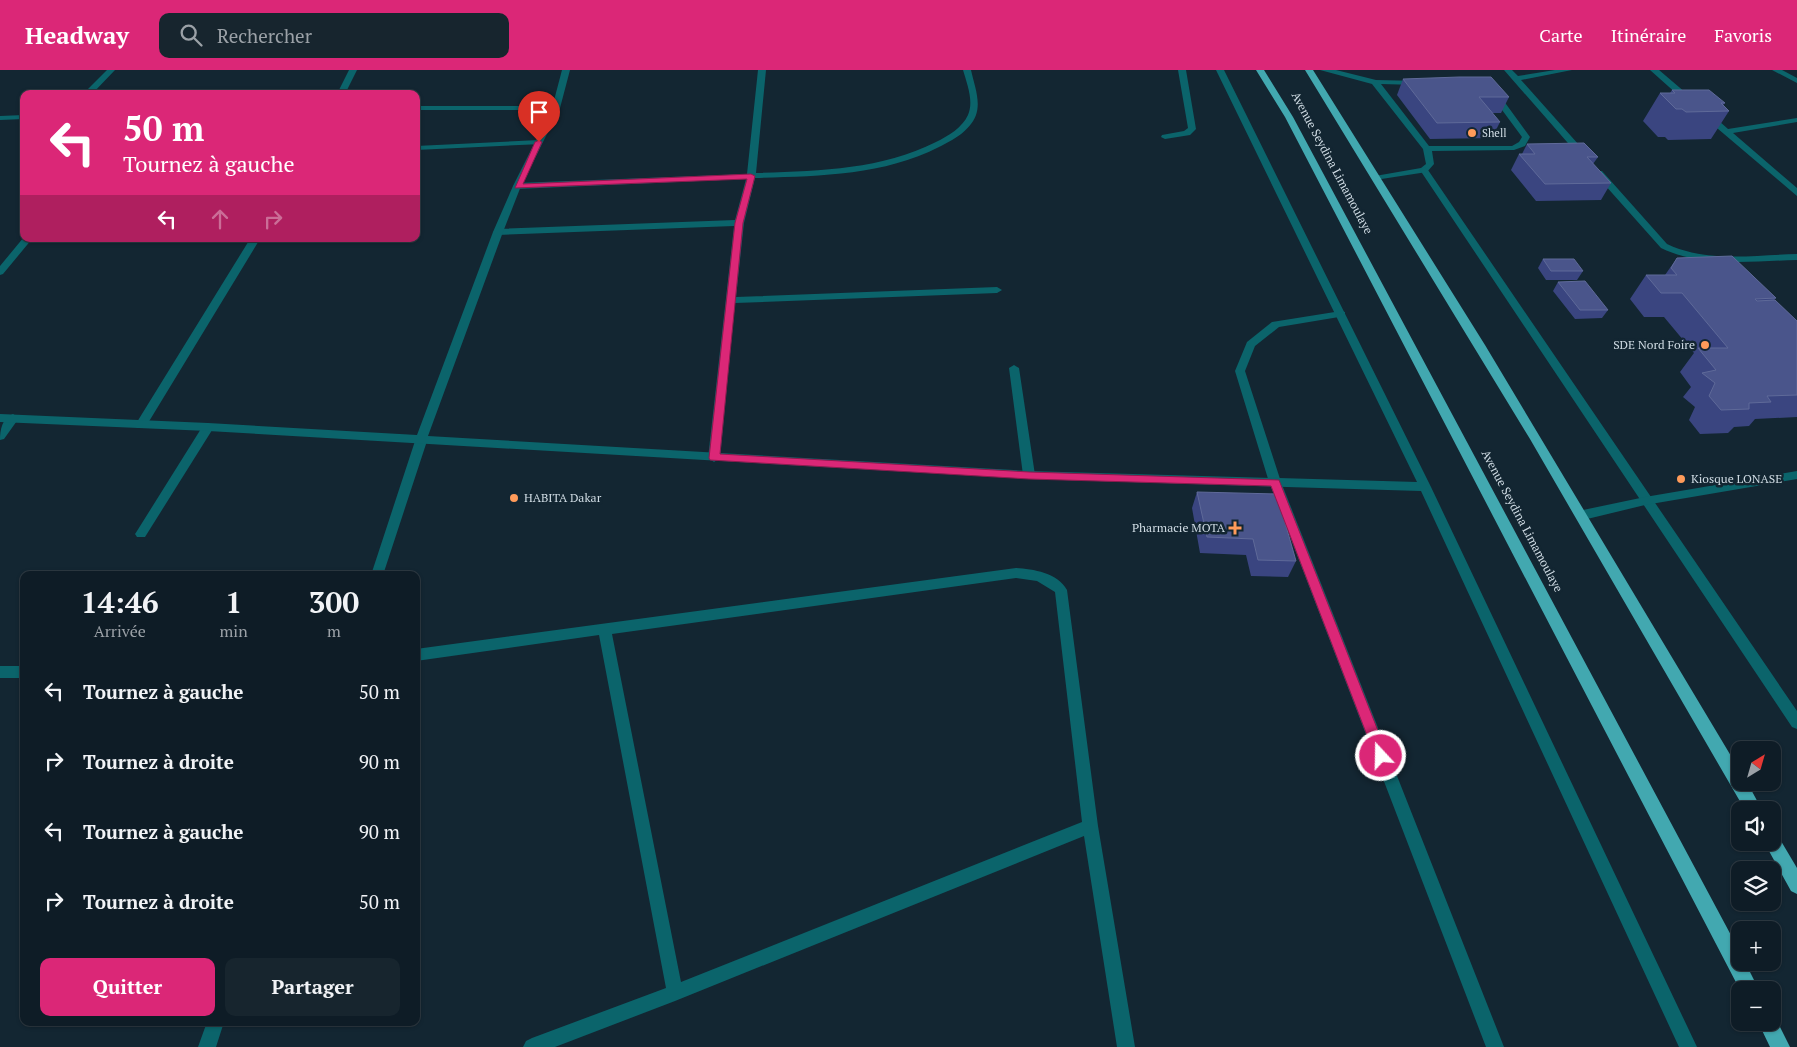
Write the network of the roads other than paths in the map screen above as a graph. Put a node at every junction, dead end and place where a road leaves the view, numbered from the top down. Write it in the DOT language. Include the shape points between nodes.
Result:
graph roads {
  1 [pos="111,70"];
  2 [pos="353,70"];
  3 [pos="566,70"];
  4 [pos="762,70"];
  5 [pos="967,70"];
  6 [pos="1182,70"];
  7 [pos="1220,70"];
  8 [pos="1260,70"];
  9 [pos="1310,70"];
  10 [pos="1324,70"];
  11 [pos="1508,70"];
  12 [pos="1568,70"];
  13 [pos="1654,70"];
  14 [pos="1776,70"];
  15 [pos="1516,79"];
  16 [pos="1797,81"];
  17 [pos="1375,82"];
  18 [pos="1424,84"];
  19 [pos="91,90"];
  20 [pos="344,90"];
  21 [pos="1489,92"];
  22 [pos="420,108"];
  23 [pos="556,108"];
  24 [pos="20,117"];
  25 [pos="0,118"];
  26 [pos="1797,120"];
  27 [pos="1727,132"];
  28 [pos="1165,137"];
  29 [pos="539,142"];
  30 [pos="420,148"];
  31 [pos="1427,150"];
  32 [pos="1424,170"];
  33 [pos="751,176"];
  34 [pos="1378,178"];
  35 [pos="517,186"];
  36 [pos="1797,193"];
  37 [pos="739,223"];
  38 [pos="498,232"];
  39 [pos="25,242"];
  40 [pos="253,242"];
  41 [pos="1797,257"];
  42 [pos="0,272"];
  43 [pos="997,290"];
  44 [pos="733,300"];
  45 [pos="1342,314"];
  46 [pos="1014,368"];
  47 [pos="0,418"];
  48 [pos="13,418"];
  49 [pos="140,425"];
  50 [pos="208,427"];
  51 [pos="0,436"];
  52 [pos="421,441"];
  53 [pos="714,458"];
  54 [pos="1029,475"];
  55 [pos="1797,475"];
  56 [pos="1275,482"];
  57 [pos="1426,487"];
  58 [pos="1645,501"];
  59 [pos="1583,515"];
  60 [pos="141,534"];
  61 [pos="379,571"];
  62 [pos="604,629"];
  63 [pos="420,653"];
  64 [pos="0,672"];
  65 [pos="20,672"];
  66 [pos="1797,723"];
  67 [pos="1749,801"];
  68 [pos="1090,826"];
  69 [pos="1777,851"];
  70 [pos="1797,885"];
  71 [pos="1745,981"];
  72 [pos="675,993"];
  73 [pos="215,1026"];
  74 [pos="1772,1031"];
  75 [pos="207,1047"];
  76 [pos="532,1047"];
  77 [pos="1126,1047"];
  78 [pos="1495,1047"];
  79 [pos="1688,1047"];
  80 [pos="1780,1047"];
  1 -- 19 [label="street"];
  2 -- 20 [label="street"];
  3 -- 23 [label="street"];
  4 -- 33 [label="street"];
  5 -- 33 [label="street" via="972,88 973,114 962,131 936,146 910,158 849,172"];
  6 -- 28 [label="street" via="1192,129 1188,133"];
  7 -- 45 [label="street"];
  8 -- 71 [label="highway, Avenue Seydina Limamoulaye" via="1289,117"];
  9 -- 34 [label="highway, Avenue Seydina Limamoulaye"];
  10 -- 17 [label="street"];
  11 -- 15 [label="street"];
  12 -- 15 [label="street"];
  13 -- 27 [label="street"];
  14 -- 16 [label="street"];
  15 -- 41 [label="street" via="1664,246 1675,253 1695,257"];
  17 -- 18 [label="street"];
  17 -- 31 [label="street"];
  21 -- 31 [label="street" via="1494,94 1526,137 1522,144 1514,148"];
  22 -- 23 [label="street"];
  23 -- 29 [label="street"];
  24 -- 25 [label="street"];
  26 -- 27 [label="street"];
  27 -- 36 [label="street"];
  29 -- 30 [label="street"];
  29 -- 35 [label="street"];
  31 -- 32 [label="street" via="1430,164"];
  32 -- 34 [label="street"];
  32 -- 58 [label="street"];
  33 -- 35 [label="street"];
  33 -- 37 [label="street"];
  34 -- 59 [label="highway, Avenue Seydina Limamoulaye"];
  35 -- 38 [label="street"];
  37 -- 38 [label="street"];
  37 -- 44 [label="street"];
  38 -- 52 [label="street"];
  39 -- 42 [label="street"];
  40 -- 49 [label="street"];
  43 -- 44 [label="street"];
  44 -- 53 [label="street"];
  45 -- 56 [label="street" via="1276,324 1251,344 1240,371"];
  45 -- 57 [label="street"];
  46 -- 54 [label="street"];
  47 -- 48 [label="street"];
  48 -- 49 [label="street"];
  48 -- 51 [label="street"];
  49 -- 50 [label="street"];
  50 -- 52 [label="street"];
  50 -- 60 [label="street"];
  52 -- 53 [label="street"];
  52 -- 61 [label="street"];
  53 -- 54 [label="street"];
  54 -- 56 [label="street"];
  55 -- 58 [label="street"];
  56 -- 57 [label="street"];
  56 -- 78 [label="street"];
  57 -- 79 [label="street"];
  58 -- 59 [label="street"];
  58 -- 66 [label="street"];
  59 -- 67 [label="highway, Avenue Seydina Limamoulaye"];
  62 -- 63 [label="street"];
  62 -- 68 [label="street" via="1016,573 1040,576 1061,590"];
  62 -- 72 [label="street"];
  64 -- 65 [label="street"];
  68 -- 72 [label="street"];
  68 -- 77 [label="street"];
  69 -- 70 [label="highway"];
  72 -- 76 [label="street"];
  73 -- 75 [label="street"];
  74 -- 80 [label="highway"];
}
